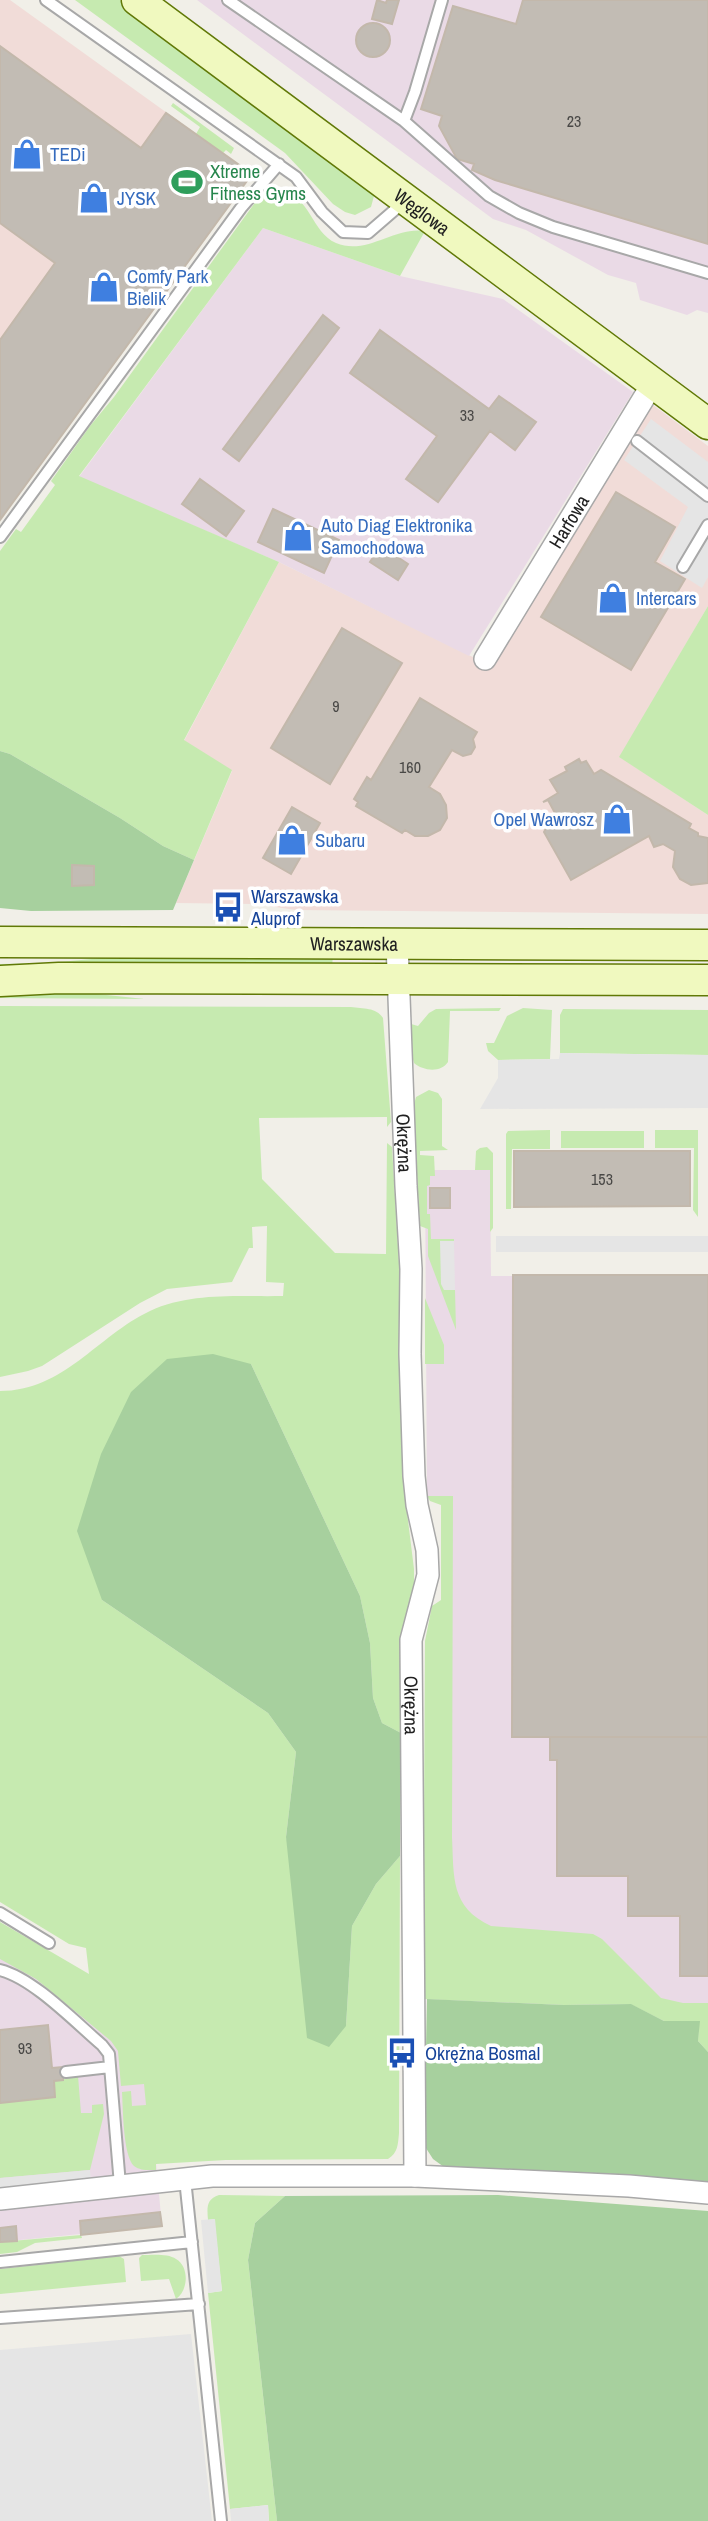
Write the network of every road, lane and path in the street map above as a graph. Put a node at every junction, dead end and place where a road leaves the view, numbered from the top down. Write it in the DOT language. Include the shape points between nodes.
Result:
graph roads {
  1 [pos="46,0"];
  2 [pos="228,0"];
  3 [pos="442,0"];
  4 [pos="149,4"];
  5 [pos="404,121"];
  6 [pos="279,164"];
  7 [pos="405,200"];
  8 [pos="708,273"];
  9 [pos="653,383"];
  10 [pos="708,424"];
  11 [pos="637,441"];
  12 [pos="708,496"];
  13 [pos="708,525"];
  14 [pos="0,537"];
  15 [pos="683,567"];
  16 [pos="485,659"];
  17 [pos="0,942"];
  18 [pos="397,943"];
  19 [pos="708,945"];
  20 [pos="399,979"];
  21 [pos="708,979"];
  22 [pos="0,981"];
  23 [pos="0,1913"];
  24 [pos="49,1943"];
  25 [pos="0,1970"];
  26 [pos="110,2067"];
  27 [pos="66,2072"];
  28 [pos="415,2176"];
  29 [pos="185,2179"];
  30 [pos="120,2185"];
  31 [pos="708,2193"];
  32 [pos="0,2199"];
  33 [pos="192,2242"];
  34 [pos="0,2262"];
  35 [pos="199,2304"];
  36 [pos="0,2318"];
  37 [pos="221,2521"];
  1 -- 6 [label="lane"];
  2 -- 5 [label="lane"];
  3 -- 5 [label="lane"];
  4 -- 7 [label="main road, Węglowa"];
  5 -- 8 [label="lane" via="489,196 519,214"];
  6 -- 7 [label="lane" via="343,232 368,233"];
  6 -- 14 [label="lane" via="241,208"];
  7 -- 9 [label="main road, Węglowa"];
  9 -- 10 [label="main road, Węglowa"];
  9 -- 16 [label="street, Harfowa"];
  11 -- 12 [label="lane"];
  13 -- 15 [label="lane"];
  17 -- 18 [label="main road, Warszawska"];
  18 -- 19 [label="main road, Warszawska"];
  18 -- 20 [label="street, Okrężna"];
  20 -- 21 [label="main road, Warszawska"];
  20 -- 22 [label="main road, Warszawska"];
  20 -- 28 [label="street, Okrężna" via="414,1476 428,1575 411,1640"];
  23 -- 24 [label="lane"];
  25 -- 26 [label="lane" via="34,1988 102,2045"];
  26 -- 27 [label="lane"];
  26 -- 30 [label="lane"];
  28 -- 29 [label="street"];
  28 -- 31 [label="street"];
  29 -- 30 [label="street"];
  29 -- 33 [label="lane"];
  30 -- 32 [label="street"];
  33 -- 34 [label="lane"];
  33 -- 35 [label="lane"];
  35 -- 36 [label="lane"];
  35 -- 37 [label="lane"];
}
